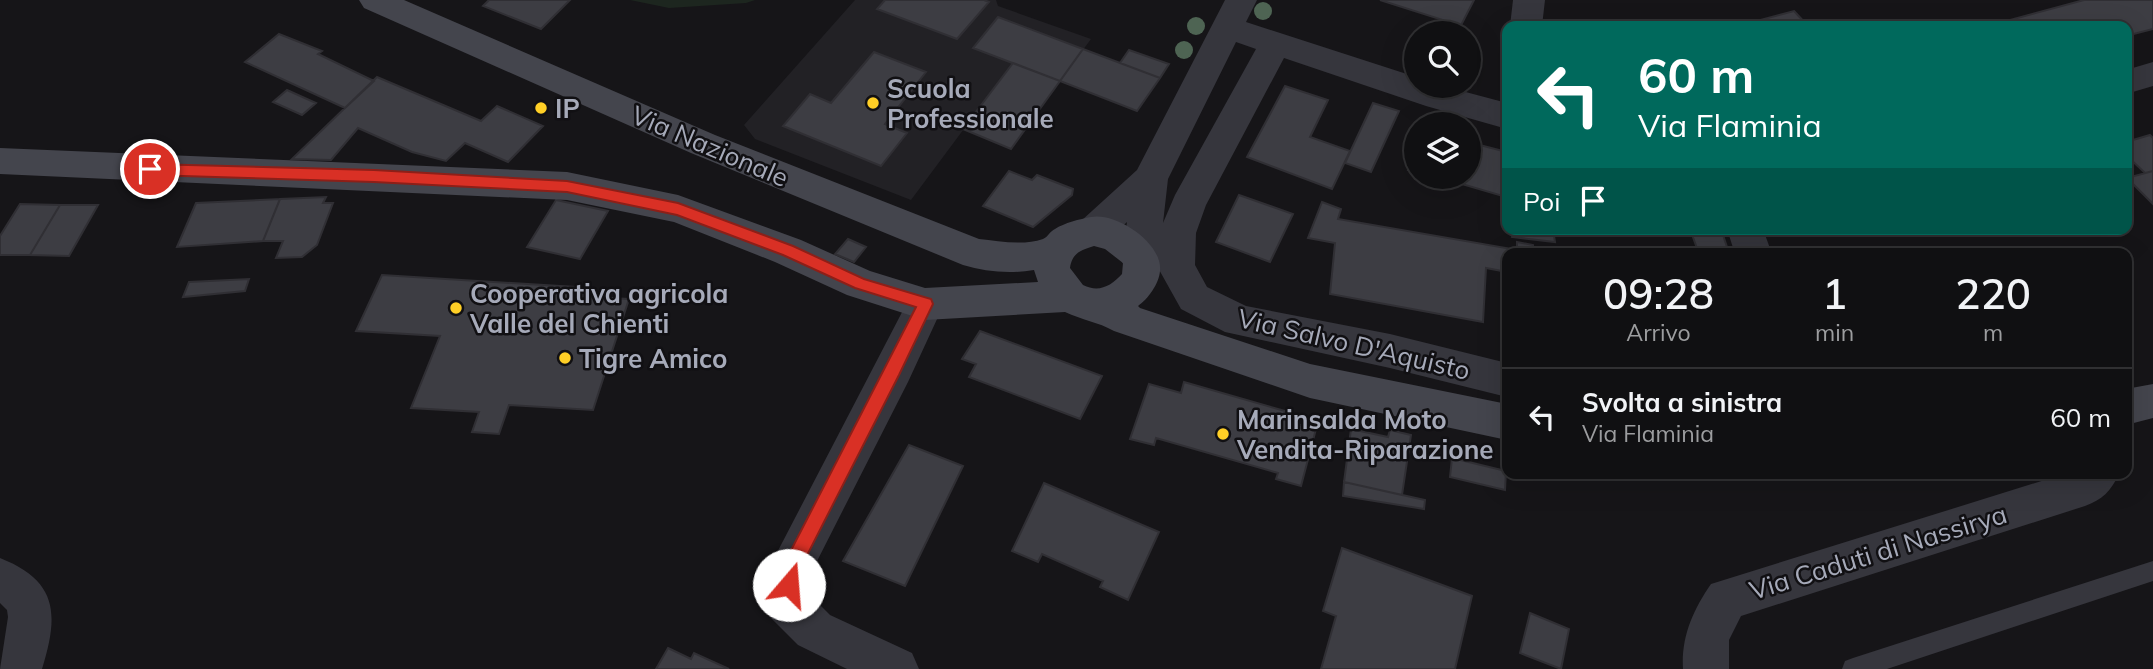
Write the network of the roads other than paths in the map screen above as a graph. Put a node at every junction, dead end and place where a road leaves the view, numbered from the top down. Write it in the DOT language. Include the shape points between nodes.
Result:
graph roads {
  1 [pos="375,0"];
  2 [pos="1529,0"];
  3 [pos="1235,14"];
  4 [pos="1527,21"];
  5 [pos="1276,45"];
  6 [pos="2153,74"];
  7 [pos="2132,80"];
  8 [pos="1502,115"];
  9 [pos="0,161"];
  10 [pos="1150,179"];
  11 [pos="1094,231"];
  12 [pos="1140,271"];
  13 [pos="1068,279"];
  14 [pos="925,304"];
  15 [pos="1227,352"];
  16 [pos="1502,379"];
  17 [pos="2153,401"];
  18 [pos="2132,406"];
  19 [pos="1502,421"];
  20 [pos="2093,479"];
  21 [pos="2153,571"];
  22 [pos="0,579"];
  23 [pos="19,669"];
  24 [pos="896,669"];
  25 [pos="1706,669"];
  26 [pos="1853,669"];
  1 -- 13 [label="main road, Via Nazionale" via="703,144 976,254 1016,258"];
  2 -- 4 [label="street"];
  3 -- 5 [label="street"];
  3 -- 10 [label="street"];
  5 -- 8 [label="street"];
  5 -- 16 [label="street, Via Salvo D'Aquisto" via="1188,205 1178,233 1176,266 1194,298 1239,321"];
  6 -- 7 [label="street"];
  9 -- 14 [label="main road" via="567,186 678,209 860,284"];
  10 -- 11 [label="street"];
  10 -- 12 [label="street"];
  11 -- 12 [label="main road" via="1125,239 1135,250"];
  11 -- 13 [label="main road" via="1070,237"];
  12 -- 13 [label="main road" via="1125,296"];
  12 -- 15 [label="main road" via="1153,295"];
  13 -- 14 [label="main road" via="974,301"];
  13 -- 15 [label="main road" via="1128,320"];
  14 -- 24 [label="street" via="791,568 786,602 814,629"];
  15 -- 19 [label="main road" via="1310,381"];
  17 -- 18 [label="main road"];
  20 -- 25 [label="street, Via Caduti di Nassirya" via="2085,487 1727,599 1709,624"];
  21 -- 26 [label="lane"];
  22 -- 23 [label="street" via="25,596 31,614 30,637"];
}
